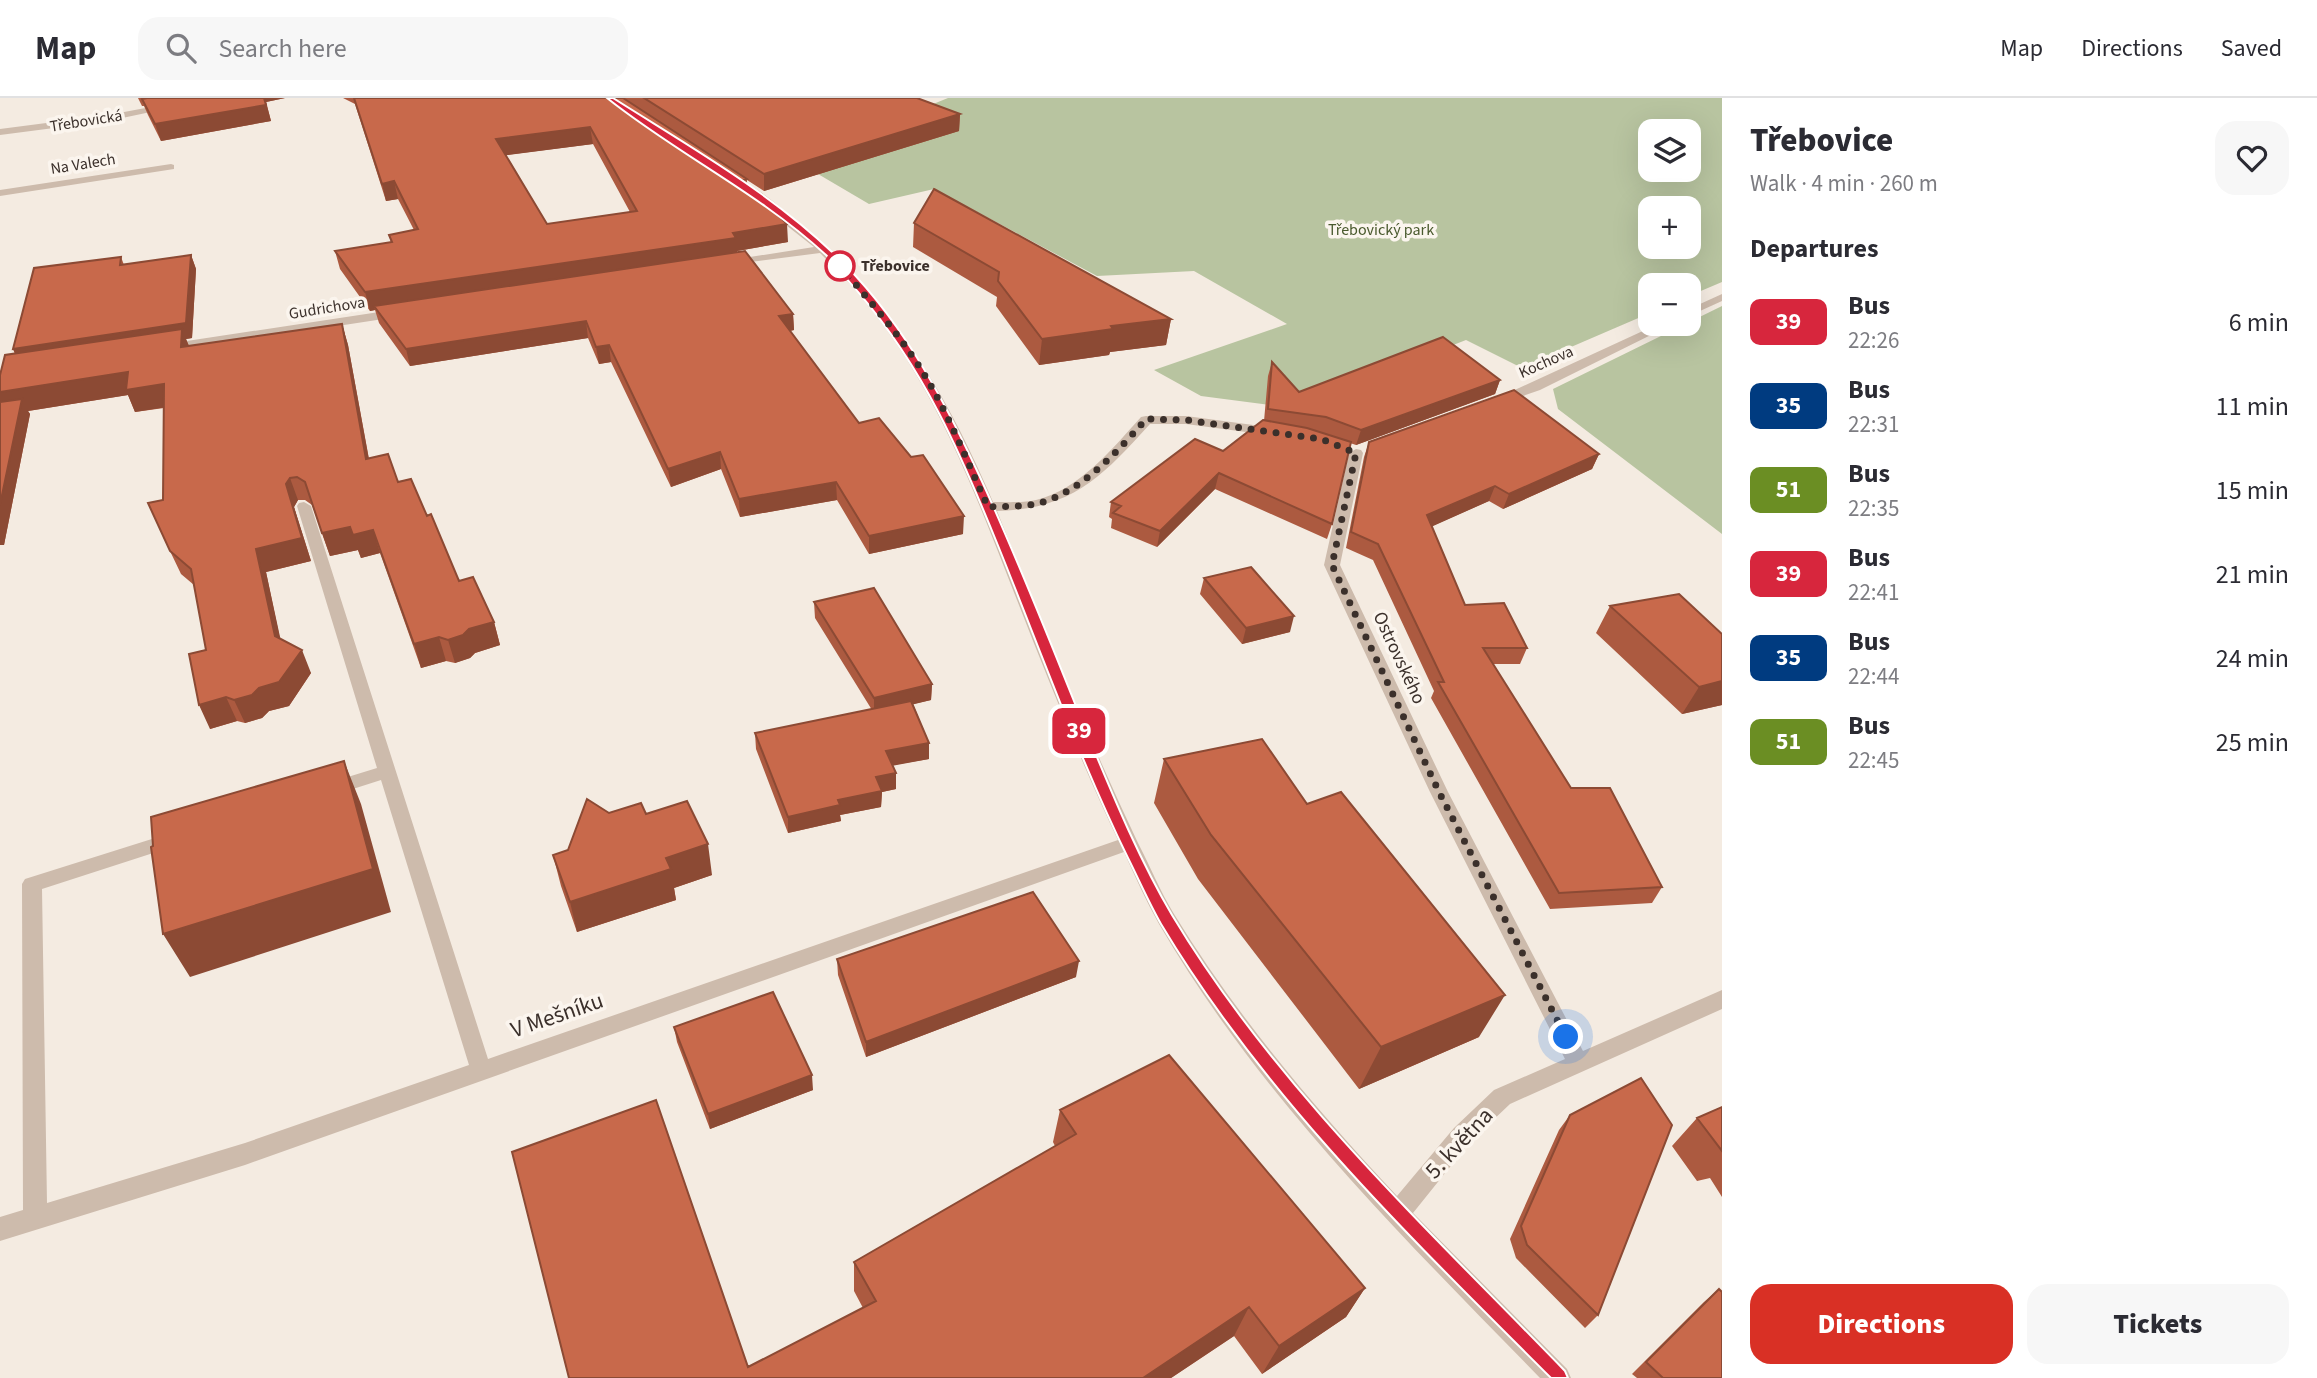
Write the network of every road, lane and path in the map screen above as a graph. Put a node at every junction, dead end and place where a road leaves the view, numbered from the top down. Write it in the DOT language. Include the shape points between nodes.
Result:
graph roads {
  1 [pos="213,98"];
  2 [pos="0,132"];
  3 [pos="171,167"];
  4 [pos="726,173"];
  5 [pos="0,193"];
  6 [pos="824,249"];
  7 [pos="714,266"];
  8 [pos="1722,297"];
  9 [pos="1701,307"];
  10 [pos="412,311"];
  11 [pos="1642,336"];
  12 [pos="151,351"];
  13 [pos="1484,406"];
  14 [pos="1294,435"];
  15 [pos="1356,450"];
  16 [pos="304,506"];
  17 [pos="988,507"];
  18 [pos="387,771"];
  19 [pos="308,796"];
  20 [pos="190,834"];
  21 [pos="1129,844"];
  22 [pos="1722,999"];
  23 [pos="1578,1062"];
  24 [pos="481,1070"];
  25 [pos="1398,1213"];
  26 [pos="35,1218"];
  27 [pos="0,1229"];
  28 [pos="1558,1378"];
  1 -- 2 [label="street, Třebovická"];
  3 -- 5 [label="street, Na Valech"];
  4 -- 6 [label="street"];
  6 -- 7 [label="street"];
  6 -- 17 [label="street" via="892,326 919,365"];
  8 -- 9 [label="street"];
  10 -- 12 [label="street, Gudrichova"];
  11 -- 13 [label="street, Kochova"];
  14 -- 17 [label="street" via="1146,419 1070,491 1041,503"];
  15 -- 23 [label="street, Ostrovského" via="1332,565 1439,792"];
  16 -- 18 [label="street"];
  17 -- 21 [label="street"];
  18 -- 19 [label="street"];
  18 -- 24 [label="street"];
  20 -- 26 [label="street" via="32,884"];
  21 -- 24 [label="street, V Mešníku"];
  21 -- 25 [label="street" via="1164,916 1233,1020 1338,1149"];
  22 -- 23 [label="street, 5. května"];
  23 -- 25 [label="street, 5. května" via="1502,1097 1462,1135"];
  24 -- 26 [label="street, V Mešníku" via="245,1154"];
  25 -- 28 [label="street"];
  26 -- 27 [label="street, V Mešníku"];
}
